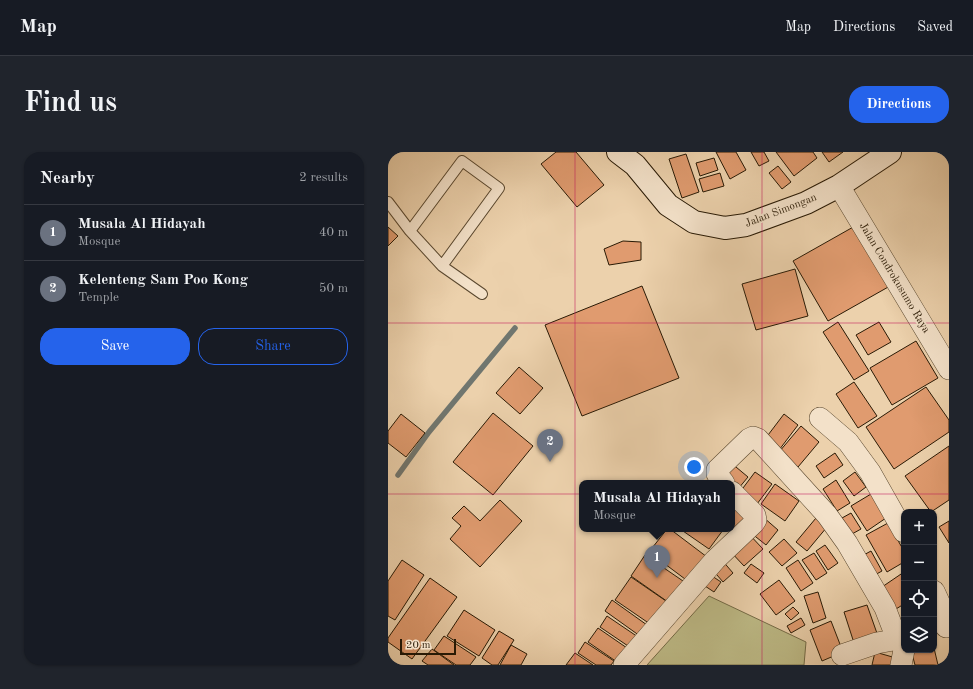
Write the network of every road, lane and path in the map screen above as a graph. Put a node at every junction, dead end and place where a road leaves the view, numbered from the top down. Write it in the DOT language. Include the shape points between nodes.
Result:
graph roads {
  1 [pos="618,152"];
  2 [pos="876,156"];
  3 [pos="634,159"];
  4 [pos="839,186"];
  5 [pos="388,202"];
  6 [pos="410,231"];
  7 [pos="442,266"];
  8 [pos="482,294"];
  9 [pos="949,369"];
  10 [pos="820,418"];
  11 [pos="722,480"];
  12 [pos="735,495"];
  13 [pos="901,527"];
  14 [pos="937,598"];
  15 [pos="943,628"];
  16 [pos="901,640"];
  17 [pos="901,642"];
  18 [pos="902,653"];
  19 [pos="842,655"];
  20 [pos="624,665"];
  21 [pos="901,665"];
  1 -- 3 [label="main road, Jalan Simongan"];
  2 -- 4 [label="main road, Jalan Simongan"];
  3 -- 4 [label="main road, Jalan Simongan" via="668,205 694,222 725,228 746,225 800,206"];
  4 -- 9 [label="street, Jalan Condrokusumo Raya"];
  5 -- 6 [label="lane"];
  6 -- 7 [label="lane"];
  6 -- 7 [label="lane" via="462,161 499,188"];
  7 -- 8 [label="lane"];
  10 -- 13 [label="street" via="848,442 870,472"];
  11 -- 16 [label="street" via="717,470 749,439 753,437 758,440 827,515 847,543"];
  12 -- 20 [label="street" via="755,515 756,520 715,560"];
  14 -- 15 [label="street"];
  17 -- 19 [label="street" via="877,643"];
  18 -- 21 [label="street"];
}
